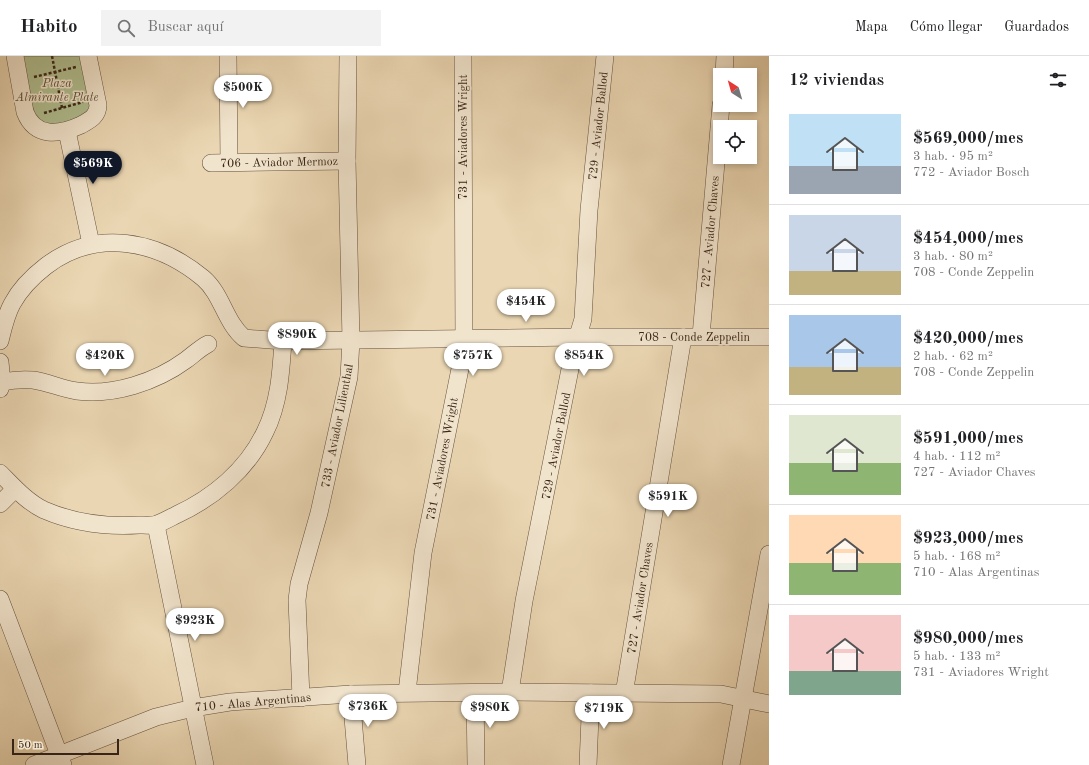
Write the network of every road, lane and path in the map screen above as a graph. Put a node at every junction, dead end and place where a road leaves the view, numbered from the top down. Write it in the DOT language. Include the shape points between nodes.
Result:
graph roads {
  1 [pos="15,56"];
  2 [pos="52,56"];
  3 [pos="228,56"];
  4 [pos="348,56"];
  5 [pos="463,56"];
  6 [pos="605,56"];
  7 [pos="726,56"];
  8 [pos="82,61"];
  9 [pos="725,68"];
  10 [pos="55,72"];
  11 [pos="28,78"];
  12 [pos="86,102"];
  13 [pos="62,108"];
  14 [pos="720,112"];
  15 [pos="38,115"];
  16 [pos="67,131"];
  17 [pos="348,160"];
  18 [pos="229,162"];
  19 [pos="211,163"];
  20 [pos="91,244"];
  21 [pos="701,336"];
  22 [pos="579,337"];
  23 [pos="683,337"];
  24 [pos="769,337"];
  25 [pos="464,338"];
  26 [pos="351,340"];
  27 [pos="0,341"];
  28 [pos="282,341"];
  29 [pos="208,344"];
  30 [pos="0,362"];
  31 [pos="1,385"];
  32 [pos="0,473"];
  33 [pos="15,488"];
  34 [pos="0,504"];
  35 [pos="156,525"];
  36 [pos="769,554"];
  37 [pos="0,599"];
  38 [pos="406,692"];
  39 [pos="510,692"];
  40 [pos="475,693"];
  41 [pos="591,693"];
  42 [pos="351,694"];
  43 [pos="624,694"];
  44 [pos="743,697"];
  45 [pos="301,698"];
  46 [pos="769,704"];
  47 [pos="193,708"];
  48 [pos="61,760"];
  49 [pos="34,765"];
  50 [pos="205,765"];
  51 [pos="357,765"];
  52 [pos="476,765"];
  53 [pos="588,765"];
  54 [pos="731,765"];
  1 -- 16 [label="street" via="28,119 34,126 49,132"];
  2 -- 10 [label="path"];
  3 -- 18 [label="street"];
  4 -- 17 [label="street, 733 - Aviador Lilienthal"];
  5 -- 25 [label="street, 731 - Aviadores Wright"];
  6 -- 22 [label="street, 729 - Aviador Ballod" via="590,210 583,319"];
  7 -- 9 [label="street"];
  8 -- 10 [label="path"];
  8 -- 16 [label="street" via="98,111 89,121"];
  10 -- 11 [label="path"];
  10 -- 13 [label="path"];
  12 -- 13 [label="path"];
  13 -- 15 [label="path"];
  14 -- 21 [label="street, 727 - Aviador Chaves"];
  16 -- 20 [label="street"];
  17 -- 18 [label="street, 706 - Aviador Mermoz"];
  17 -- 26 [label="street, 733 - Aviador Lilienthal"];
  18 -- 19 [label="street, 706 - Aviador Mermoz"];
  20 -- 27 [label="street" via="56,259 34,275 12,303"];
  20 -- 28 [label="street, 708 - Conde Zeppelin" via="117,242 143,246 166,254 204,279 223,305 234,328 244,338"];
  21 -- 23 [label="street, 708 - Conde Zeppelin"];
  21 -- 24 [label="street, 708 - Conde Zeppelin"];
  22 -- 23 [label="street, 708 - Conde Zeppelin"];
  22 -- 25 [label="street, 708 - Conde Zeppelin"];
  22 -- 39 [label="street, 729 - Aviador Ballod" via="572,359 524,601"];
  23 -- 43 [label="street, 727 - Aviador Chaves"];
  25 -- 26 [label="street, 708 - Conde Zeppelin"];
  25 -- 38 [label="street, 731 - Aviadores Wright" via="464,349 423,553"];
  26 -- 28 [label="street, 708 - Conde Zeppelin"];
  26 -- 45 [label="street, 733 - Aviador Lilienthal" via="349,377 342,412 297,600"];
  28 -- 35 [label="street" via="282,370 278,396 265,432 247,462 219,490 189,509"];
  29 -- 31 [label="street" via="168,372 115,390 91,393 21,379"];
  30 -- 31 [label="street"];
  32 -- 33 [label="street"];
  33 -- 34 [label="street"];
  33 -- 35 [label="street" via="43,509 85,523"];
  35 -- 47 [label="street"];
  36 -- 44 [label="street"];
  37 -- 48 [label="street"];
  38 -- 40 [label="street, 710 - Alas Argentinas"];
  38 -- 42 [label="street, 710 - Alas Argentinas"];
  39 -- 40 [label="street, 710 - Alas Argentinas"];
  39 -- 41 [label="street, 710 - Alas Argentinas"];
  40 -- 52 [label="street"];
  41 -- 43 [label="street, 710 - Alas Argentinas"];
  41 -- 53 [label="street"];
  42 -- 45 [label="street, 710 - Alas Argentinas"];
  42 -- 51 [label="street"];
  43 -- 44 [label="street, 710 - Alas Argentinas" via="721,694"];
  44 -- 46 [label="street, 710 - Alas Argentinas"];
  44 -- 54 [label="street"];
  45 -- 47 [label="street, 710 - Alas Argentinas" via="230,702"];
  47 -- 48 [label="street, 710 - Alas Argentinas" via="156,717"];
  47 -- 50 [label="street"];
  48 -- 49 [label="street, 710 - Alas Argentinas"];
}
